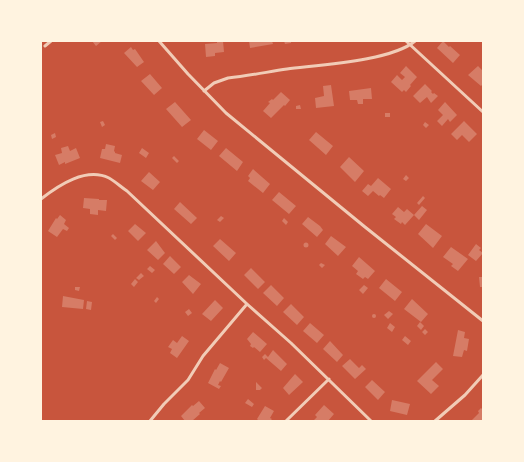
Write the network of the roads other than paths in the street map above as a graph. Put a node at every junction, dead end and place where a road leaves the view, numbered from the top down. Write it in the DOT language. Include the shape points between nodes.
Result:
graph roads {
  1 [pos="51,41"];
  2 [pos="159,41"];
  3 [pos="406,41"];
  4 [pos="415,41"];
  5 [pos="410,45"];
  6 [pos="44,46"];
  7 [pos="204,91"];
  8 [pos="483,112"];
  9 [pos="41,199"];
  10 [pos="247,304"];
  11 [pos="483,321"];
  12 [pos="483,375"];
  13 [pos="329,379"];
  14 [pos="150,421"];
  15 [pos="286,421"];
  16 [pos="371,421"];
  17 [pos="435,421"];
  1 -- 6 [label="street"];
  2 -- 7 [label="street"];
  3 -- 5 [label="street"];
  4 -- 5 [label="street"];
  5 -- 7 [label="street" via="362,60 228,78 214,83"];
  5 -- 8 [label="street"];
  7 -- 11 [label="street" via="232,118"];
  9 -- 10 [label="street" via="56,188 80,177 94,175 110,179"];
  10 -- 13 [label="street"];
  10 -- 14 [label="street" via="203,356 188,380"];
  12 -- 17 [label="street"];
  13 -- 15 [label="street"];
  13 -- 16 [label="street"];
}
